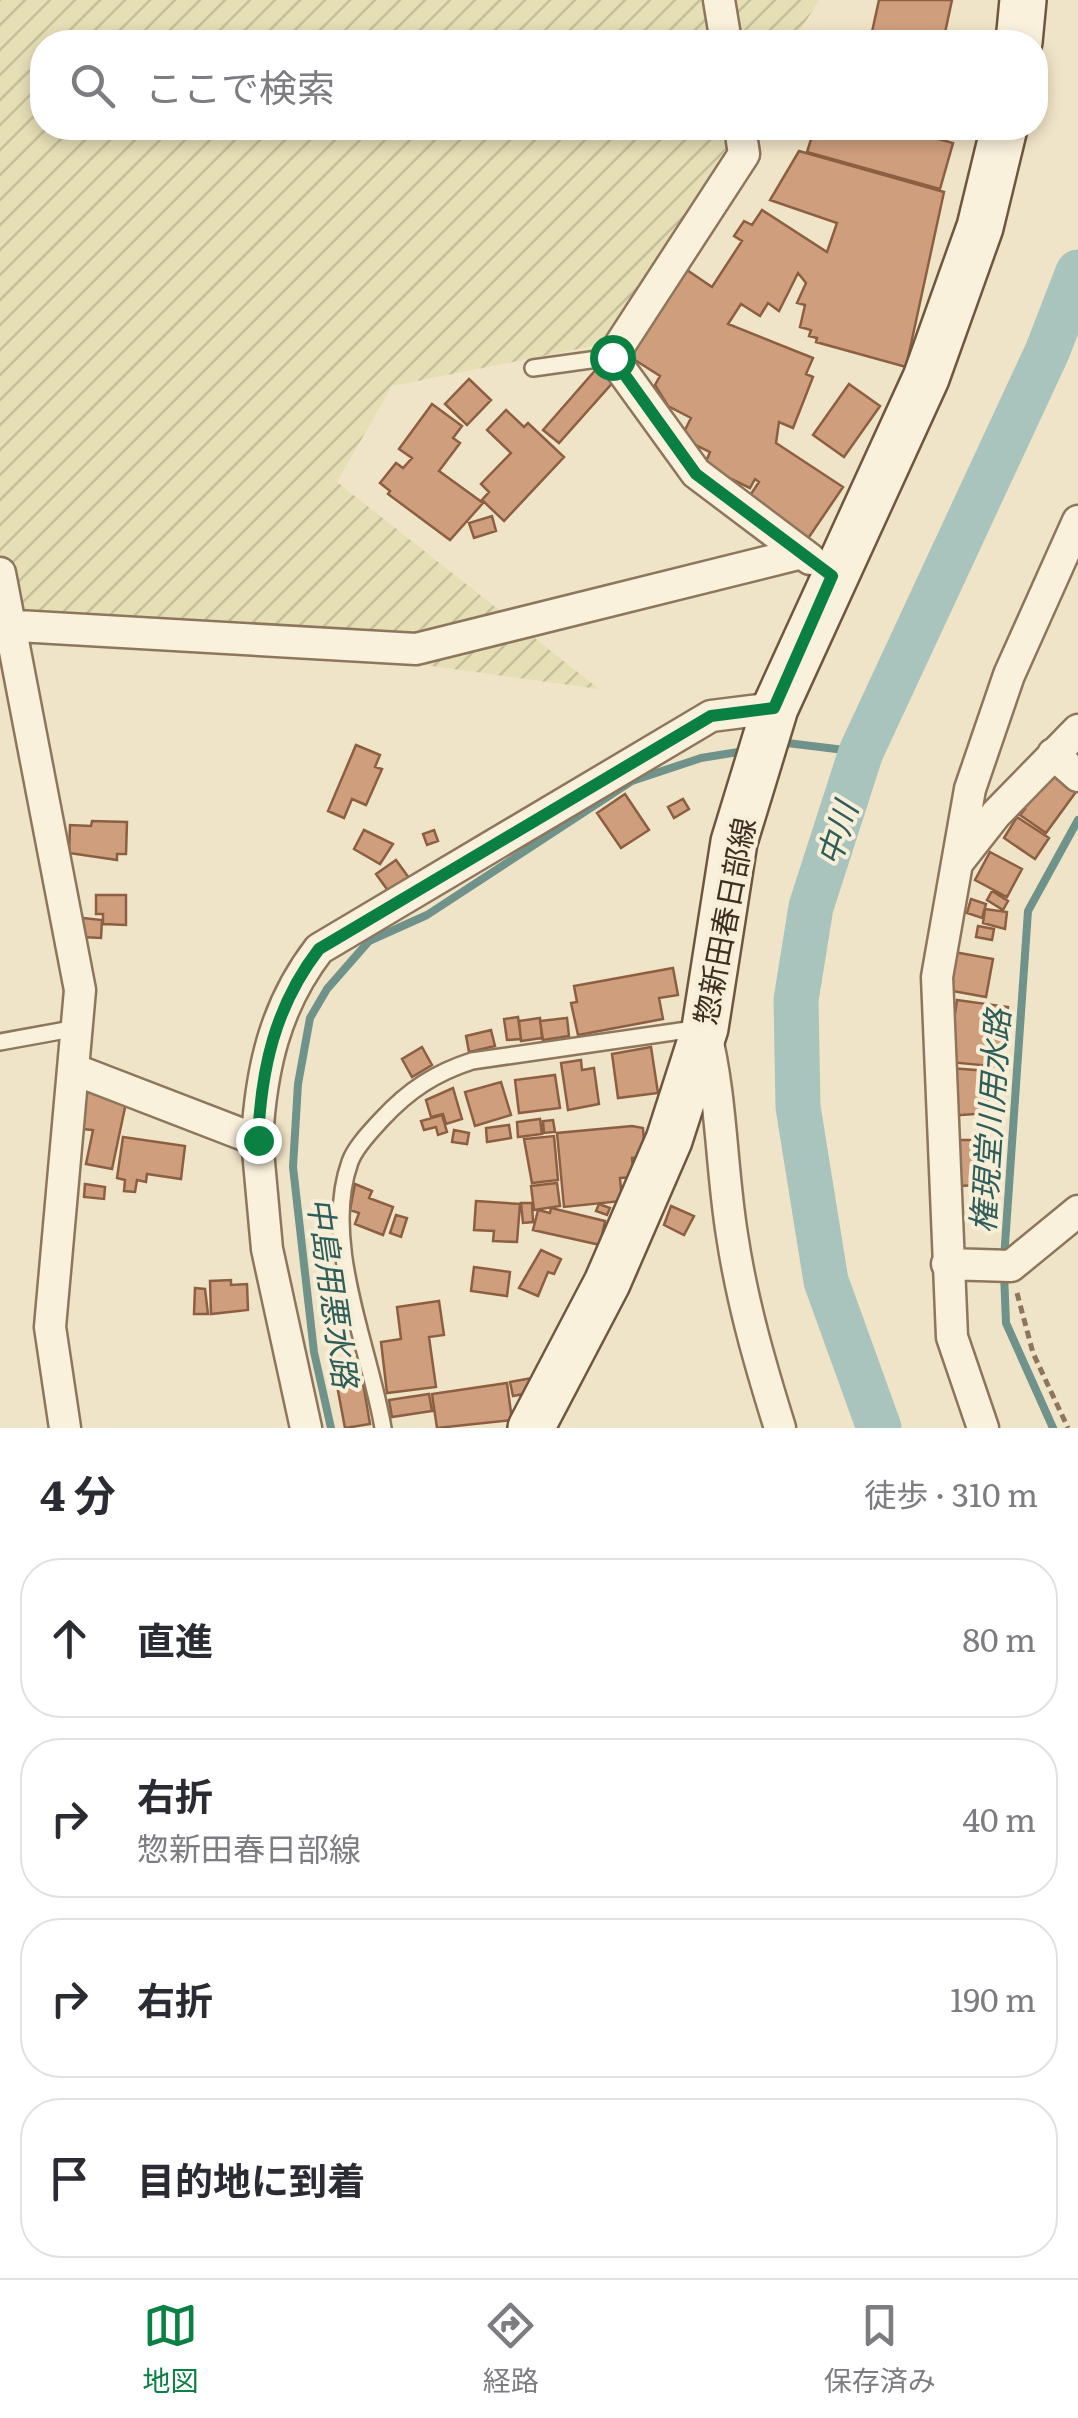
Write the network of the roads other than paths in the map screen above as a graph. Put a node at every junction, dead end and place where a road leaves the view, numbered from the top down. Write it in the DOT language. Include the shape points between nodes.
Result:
graph roads {
  1 [pos="720,0"];
  2 [pos="1023,0"];
  3 [pos="724,30"];
  4 [pos="1019,30"];
  5 [pos="742,140"];
  6 [pos="1001,140"];
  7 [pos="612,357"];
  8 [pos="533,368"];
  9 [pos="1078,521"];
  10 [pos="817,564"];
  11 [pos="0,572"];
  12 [pos="5,624"];
  13 [pos="774,708"];
  14 [pos="1078,730"];
  15 [pos="1053,754"];
  16 [pos="1078,776"];
  17 [pos="954,868"];
  18 [pos="77,1028"];
  19 [pos="704,1028"];
  20 [pos="0,1042"];
  21 [pos="73,1070"];
  22 [pos="258,1140"];
  23 [pos="1078,1211"];
  24 [pos="946,1264"];
  25 [pos="66,1428"];
  26 [pos="306,1428"];
  27 [pos="383,1428"];
  28 [pos="531,1428"];
  29 [pos="780,1428"];
  30 [pos="983,1428"];
  1 -- 3 [label="street"];
  2 -- 4 [label="main road"];
  5 -- 7 [label="street" via="744,154"];
  6 -- 10 [label="main road, 惣新田春日部線" via="980,227 926,378"];
  7 -- 8 [label="lane"];
  7 -- 10 [label="street" via="696,474"];
  9 -- 17 [label="street" via="1009,676 970,788"];
  10 -- 12 [label="street" via="416,649"];
  10 -- 13 [label="main road, 惣新田春日部線"];
  11 -- 12 [label="street"];
  12 -- 18 [label="street" via="80,990"];
  13 -- 19 [label="main road, 惣新田春日部線" via="734,842"];
  13 -- 22 [label="street" via="711,716 319,949 294,982 270,1043"];
  14 -- 15 [label="street"];
  15 -- 16 [label="street"];
  15 -- 17 [label="street"];
  17 -- 24 [label="street" via="938,978"];
  18 -- 20 [label="lane"];
  18 -- 21 [label="street"];
  19 -- 27 [label="lane" via="472,1061 439,1072 378,1123 351,1159 342,1198 347,1275"];
  19 -- 28 [label="main road, 惣新田春日部線" via="668,1140 615,1266"];
  19 -- 29 [label="street" via="718,1083 731,1232"];
  21 -- 22 [label="street"];
  21 -- 25 [label="street" via="50,1328"];
  22 -- 26 [label="street" via="268,1249"];
  23 -- 24 [label="street" via="1011,1266"];
  24 -- 30 [label="street" via="952,1337"];
}
